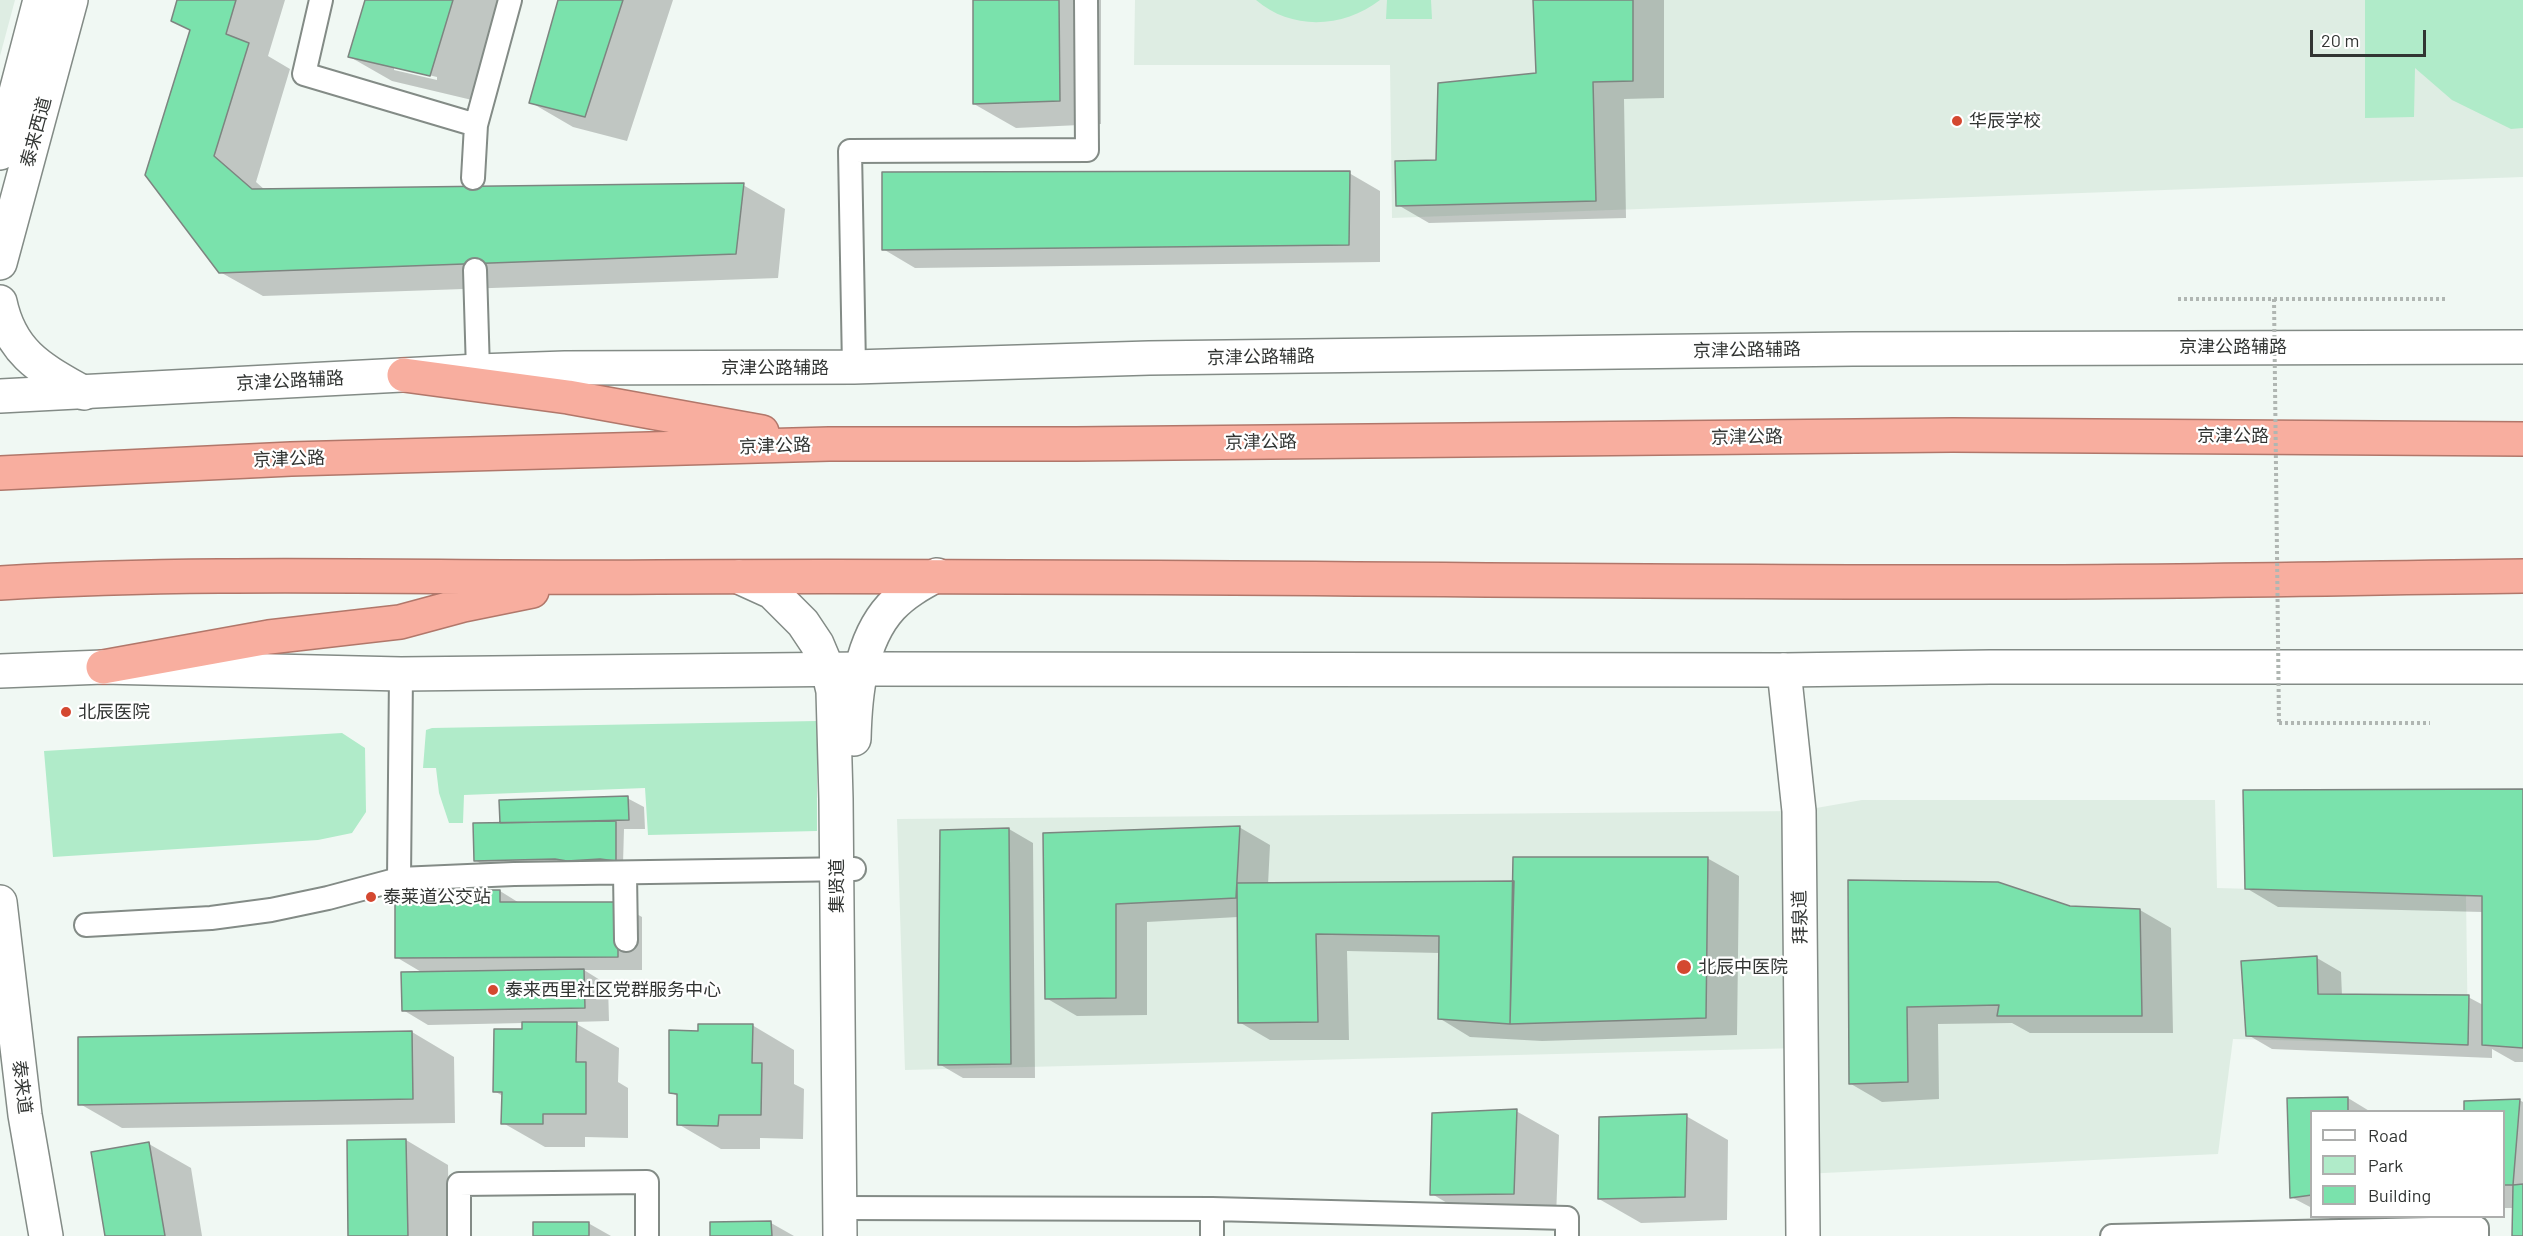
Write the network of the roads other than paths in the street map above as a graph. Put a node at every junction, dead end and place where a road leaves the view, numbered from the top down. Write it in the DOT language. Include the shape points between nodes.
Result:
graph roads {
  1 [pos="40,0"];
  2 [pos="70,0"];
  3 [pos="321,0"];
  4 [pos="510,0"];
  5 [pos="1086,0"];
  6 [pos="476,125"];
  7 [pos="0,153"];
  8 [pos="473,178"];
  9 [pos="0,263"];
  10 [pos="475,270"];
  11 [pos="0,302"];
  12 [pos="2523,347"];
  13 [pos="854,367"];
  14 [pos="478,371"];
  15 [pos="404,375"];
  16 [pos="84,393"];
  17 [pos="0,396"];
  18 [pos="2523,439"];
  19 [pos="829,444"];
  20 [pos="0,473"];
  21 [pos="937,575"];
  22 [pos="2523,576"];
  23 [pos="739,577"];
  24 [pos="594,578"];
  25 [pos="0,583"];
  26 [pos="103,667"];
  27 [pos="2523,667"];
  28 [pos="861,669"];
  29 [pos="828,670"];
  30 [pos="1784,670"];
  31 [pos="0,671"];
  32 [pos="401,674"];
  33 [pos="845,869"];
  34 [pos="625,873"];
  35 [pos="399,879"];
  36 [pos="0,902"];
  37 [pos="86,925"];
  38 [pos="626,940"];
  39 [pos="1212,1209"];
  40 [pos="850,1222"];
  41 [pos="46,1236"];
  42 [pos="459,1236"];
  43 [pos="647,1236"];
  44 [pos="1212,1236"];
  45 [pos="1567,1236"];
  46 [pos="1803,1236"];
  47 [pos="2112,1236"];
  48 [pos="2477,1236"];
  1 -- 7 [label="main road, 泰来西道"];
  2 -- 9 [label="main road, 泰来西道"];
  3 -- 6 [label="lane" via="304,74"];
  4 -- 6 [label="lane"];
  5 -- 13 [label="lane" via="1087,150 850,151"];
  6 -- 8 [label="lane"];
  10 -- 14 [label="lane"];
  11 -- 16 [label="main road" via="3,318 28,358"];
  12 -- 13 [label="main road, 京津公路辅路" via="1864,349 1149,358"];
  13 -- 14 [label="main road, 京津公路辅路"];
  14 -- 15 [label="main road, 京津公路辅路"];
  15 -- 16 [label="main road, 京津公路辅路"];
  15 -- 19 [label="highway" via="568,397"];
  16 -- 17 [label="main road, 京津公路辅路"];
  18 -- 19 [label="highway, 京津公路" via="1953,435"];
  19 -- 20 [label="highway, 京津公路" via="291,459"];
  21 -- 22 [label="highway" via="2018,582"];
  21 -- 23 [label="highway"];
  21 -- 28 [label="main road, 集贤道" via="890,608 872,638"];
  23 -- 24 [label="highway"];
  23 -- 29 [label="main road, 集贤道" via="772,592 786,604 803,622"];
  24 -- 25 [label="highway" via="347,575 76,578"];
  24 -- 26 [label="highway" via="400,622 269,637"];
  26 -- 31 [label="main road"];
  26 -- 32 [label="main road"];
  27 -- 30 [label="main road"];
  28 -- 29 [label="main road"];
  28 -- 30 [label="main road"];
  28 -- 33 [label="main road, 集贤道" via="854,715"];
  29 -- 32 [label="main road"];
  29 -- 33 [label="main road, 集贤道" via="835,712"];
  30 -- 46 [label="main road, 拜泉道" via="1799,811"];
  32 -- 35 [label="lane"];
  33 -- 34 [label="lane"];
  33 -- 40 [label="main road, 集贤道"];
  34 -- 35 [label="lane"];
  34 -- 38 [label="lane"];
  35 -- 37 [label="lane" via="271,910 212,918"];
  36 -- 41 [label="main road, 泰来道" via="25,1115"];
  39 -- 40 [label="lane"];
  39 -- 44 [label="lane"];
  39 -- 45 [label="lane" via="1567,1218"];
  42 -- 43 [label="lane" via="459,1184 647,1182"];
  47 -- 48 [label="lane" via="2477,1228"];
}
